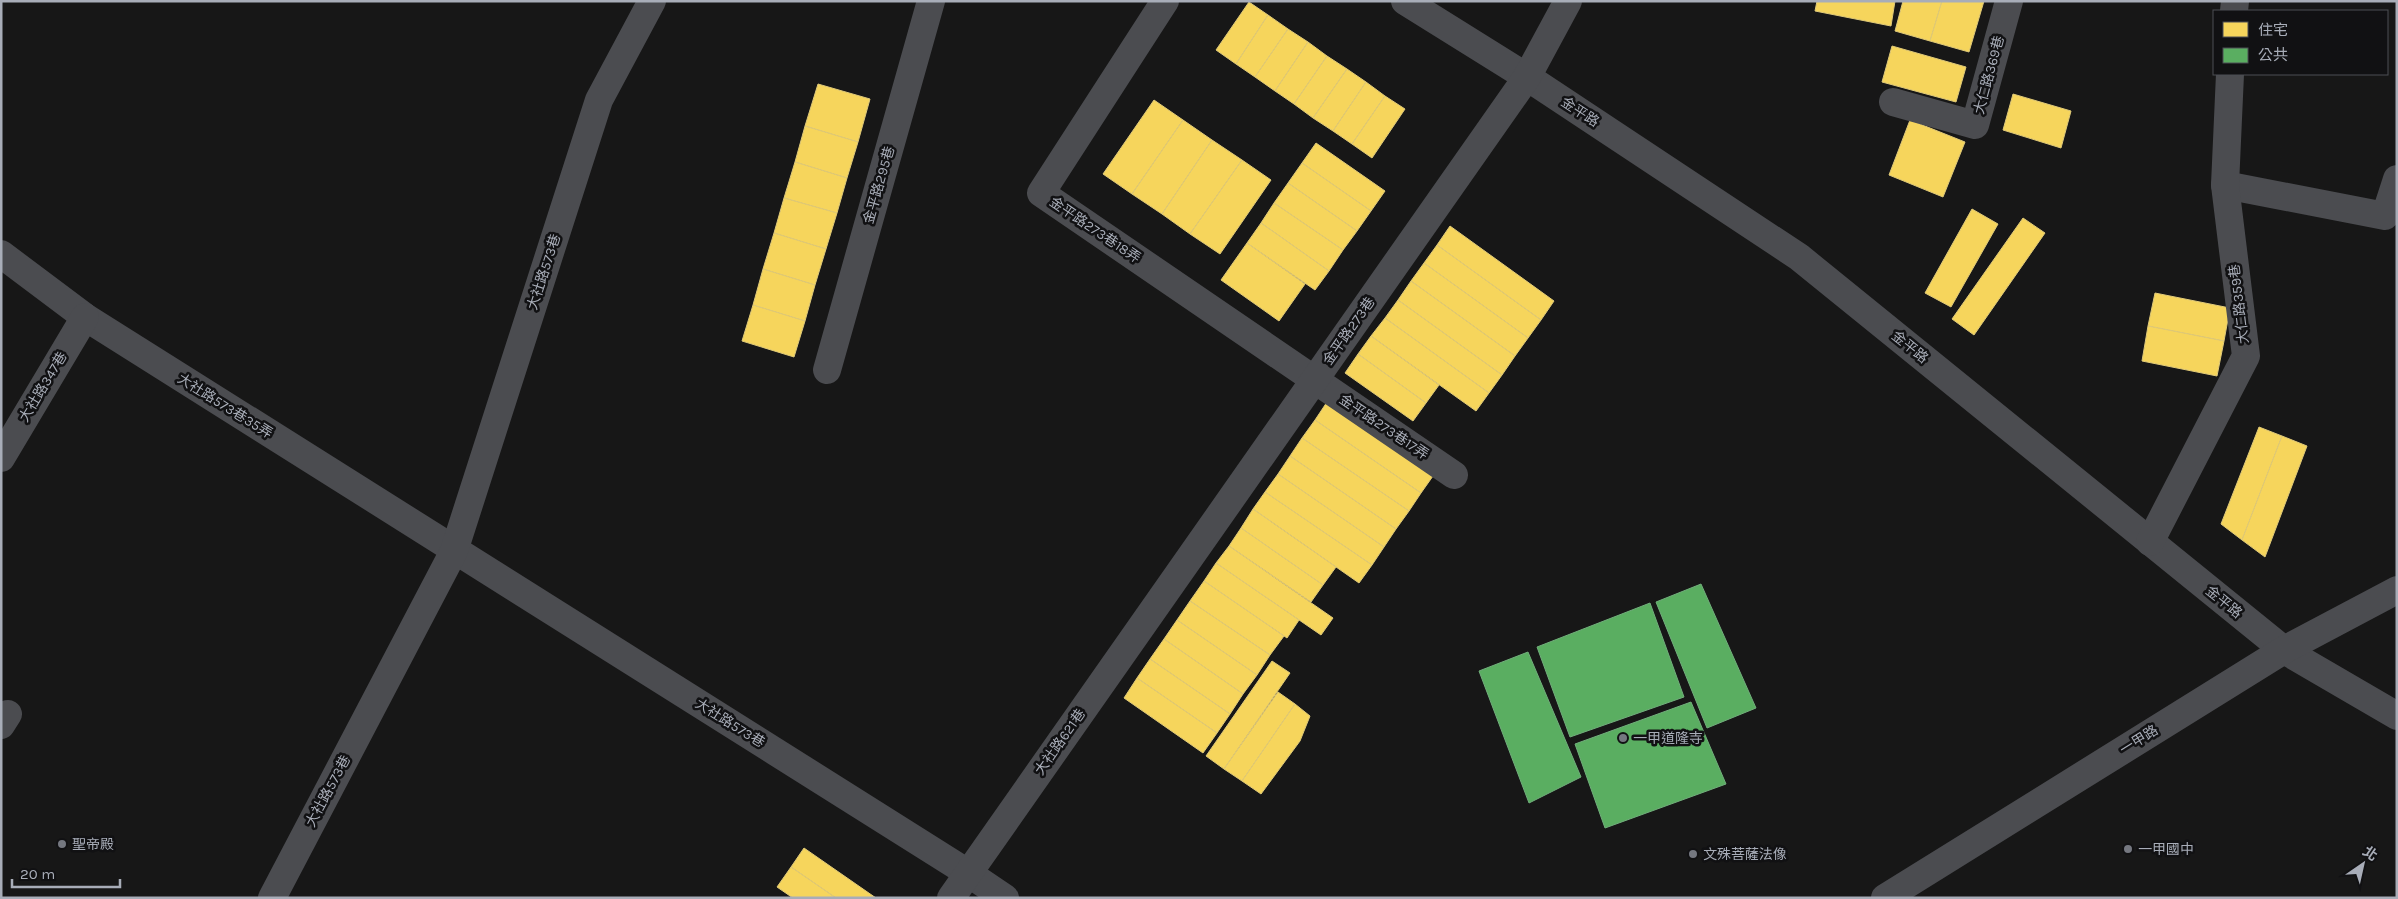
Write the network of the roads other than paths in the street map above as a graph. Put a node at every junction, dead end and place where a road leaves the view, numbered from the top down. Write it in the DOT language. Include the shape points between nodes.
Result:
graph roads {
  1 [pos="652,1"];
  2 [pos="931,1"];
  3 [pos="1165,1"];
  4 [pos="1405,1"];
  5 [pos="1568,1"];
  6 [pos="2009,1"];
  7 [pos="2230,75"];
  8 [pos="1527,77"];
  9 [pos="1893,102"];
  10 [pos="2397,179"];
  11 [pos="2225,185"];
  12 [pos="1,254"];
  13 [pos="85,317"];
  14 [pos="827,370"];
  15 [pos="1314,380"];
  16 [pos="1,458"];
  17 [pos="1454,475"];
  18 [pos="2150,542"];
  19 [pos="454,550"];
  20 [pos="1170,586"];
  21 [pos="2397,590"];
  22 [pos="2284,650"];
  23 [pos="2397,716"];
  24 [pos="968,873"];
  25 [pos="272,898"];
  26 [pos="950,898"];
  27 [pos="1005,898"];
  28 [pos="1885,898"];
  1 -- 19 [label="street, 大社路573巷" via="599,100"];
  2 -- 14 [label="street, 金平路295巷"];
  3 -- 15 [label="street, 金平路273巷18弄" via="1040,193"];
  4 -- 8 [label="street, 金平路"];
  5 -- 8 [label="street, 金平路273巷"];
  6 -- 9 [label="street, 大仁路369巷" via="1975,125"];
  7 -- 11 [label="street, 大仁路359巷"];
  8 -- 15 [label="street, 金平路273巷"];
  8 -- 18 [label="street, 金平路" via="1799,256"];
  10 -- 11 [label="street" via="2385,216"];
  11 -- 18 [label="street, 大仁路359巷" via="2246,356"];
  12 -- 13 [label="street, 大社路573巷35弄"];
  13 -- 16 [label="street, 大社路347巷"];
  13 -- 19 [label="street, 大社路573巷35弄"];
  15 -- 17 [label="street, 金平路273巷17弄"];
  15 -- 20 [label="street, 金平路273巷"];
  18 -- 22 [label="street, 金平路"];
  19 -- 24 [label="street, 大社路573巷"];
  19 -- 25 [label="street, 大社路573巷"];
  20 -- 24 [label="street, 大社路621巷"];
  21 -- 22 [label="street, 一甲路"];
  22 -- 23 [label="street, 金平路"];
  22 -- 28 [label="street, 一甲路"];
  24 -- 26 [label="street, 大社路621巷"];
  24 -- 27 [label="street, 大社路573巷"];
}
